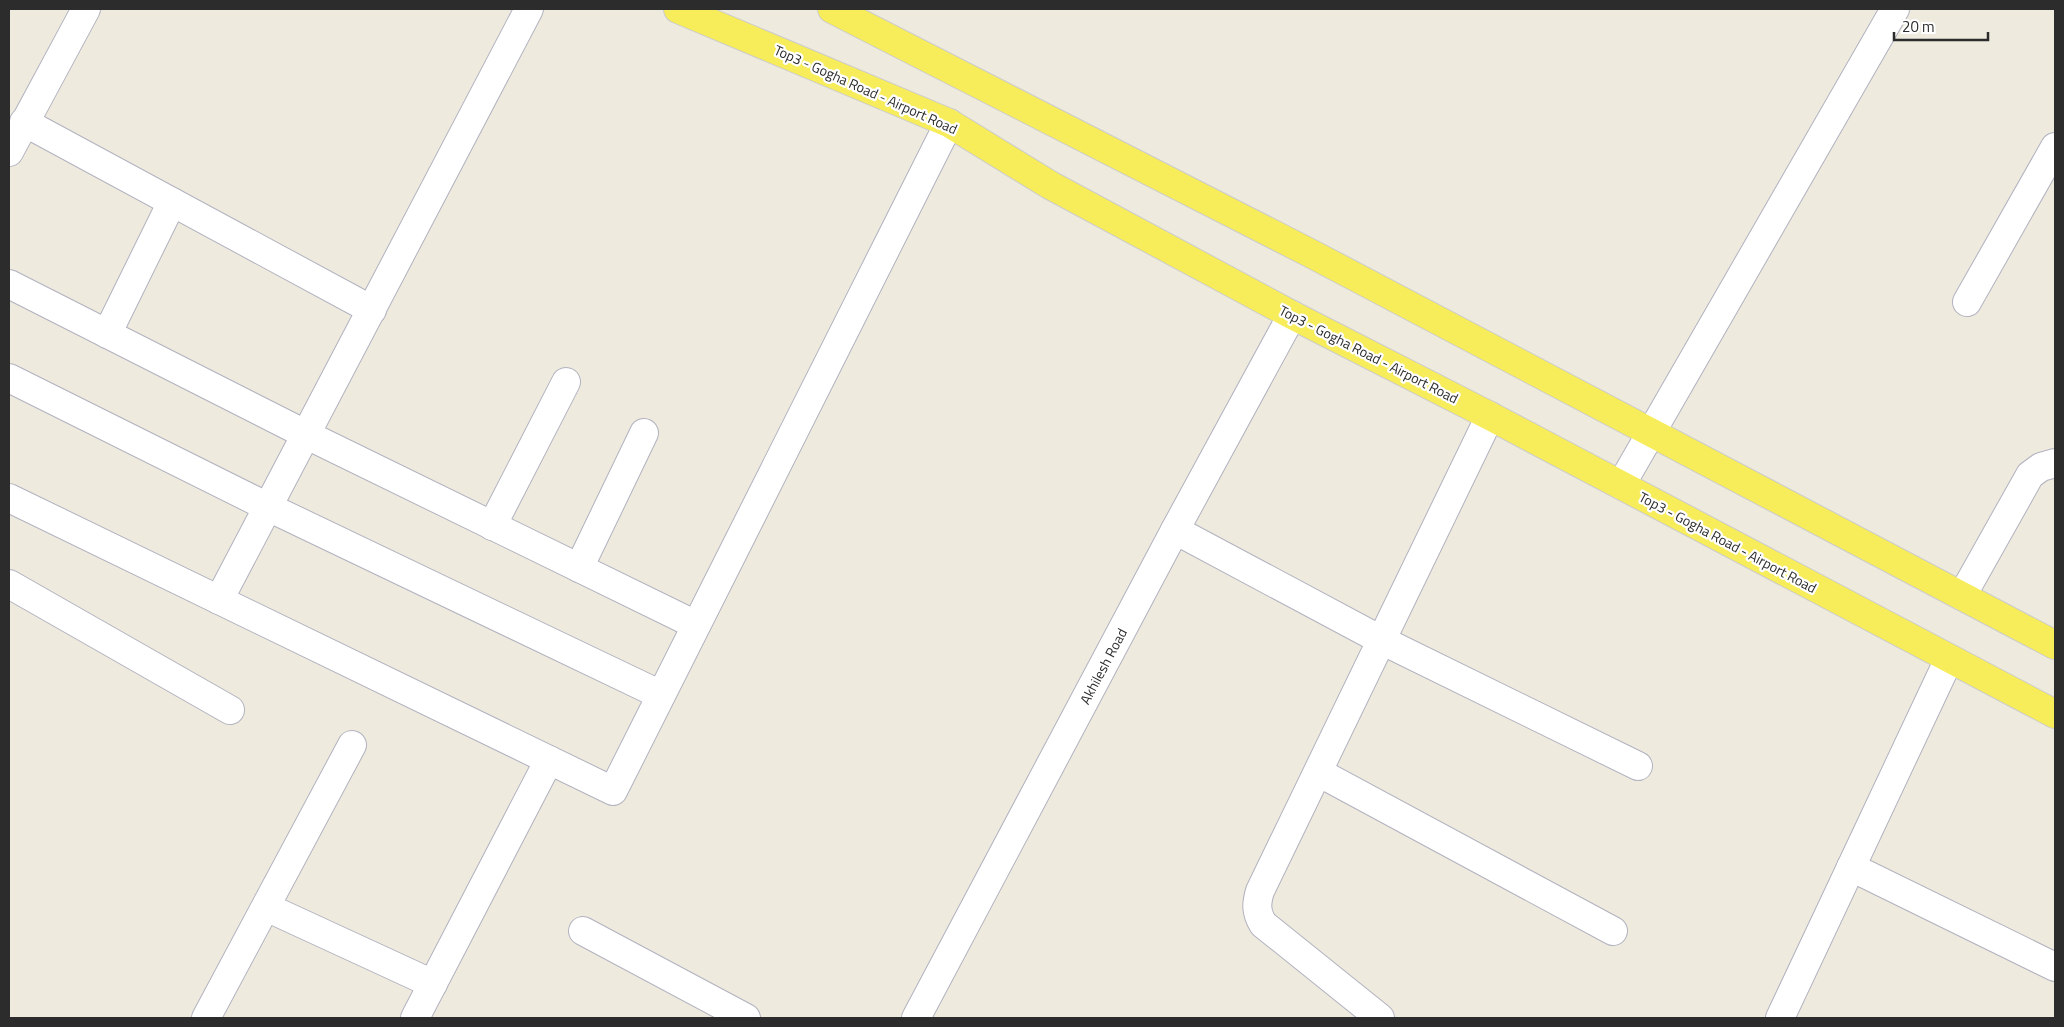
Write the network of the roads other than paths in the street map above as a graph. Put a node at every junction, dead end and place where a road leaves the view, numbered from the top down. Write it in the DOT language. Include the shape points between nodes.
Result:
graph roads {
  1 [pos="86,9"];
  2 [pos="528,9"];
  3 [pos="678,9"];
  4 [pos="832,9"];
  5 [pos="1895,9"];
  6 [pos="24,122"];
  7 [pos="949,123"];
  8 [pos="2055,148"];
  9 [pos="9,152"];
  10 [pos="172,202"];
  11 [pos="9,284"];
  12 [pos="1967,302"];
  13 [pos="372,310"];
  14 [pos="1292,316"];
  15 [pos="107,334"];
  16 [pos="9,378"];
  17 [pos="566,382"];
  18 [pos="1490,416"];
  19 [pos="644,433"];
  20 [pos="1651,433"];
  21 [pos="307,436"];
  22 [pos="2055,463"];
  23 [pos="1621,485"];
  24 [pos="9,498"];
  25 [pos="268,507"];
  26 [pos="492,526"];
  27 [pos="1175,530"];
  28 [pos="579,568"];
  29 [pos="9,584"];
  30 [pos="1962,596"];
  31 [pos="219,600"];
  32 [pos="696,625"];
  33 [pos="1381,640"];
  34 [pos="2053,643"];
  35 [pos="1949,659"];
  36 [pos="661,695"];
  37 [pos="230,710"];
  38 [pos="2055,714"];
  39 [pos="352,745"];
  40 [pos="549,760"];
  41 [pos="1638,766"];
  42 [pos="1318,772"];
  43 [pos="1852,867"];
  44 [pos="266,907"];
  45 [pos="583,930"];
  46 [pos="1613,931"];
  47 [pos="2055,967"];
  48 [pos="433,984"];
  49 [pos="206,1018"];
  50 [pos="415,1018"];
  51 [pos="746,1018"];
  52 [pos="916,1018"];
  53 [pos="1380,1018"];
  54 [pos="1780,1018"];
  1 -- 6 [label="street"];
  2 -- 13 [label="street"];
  3 -- 7 [label="main road, Top3 - Gogha Road - Airport Road"];
  4 -- 20 [label="main road" via="1302,249"];
  5 -- 20 [label="street"];
  6 -- 9 [label="street"];
  6 -- 10 [label="street"];
  7 -- 14 [label="main road, Top3 - Gogha Road - Airport Road" via="1050,185"];
  7 -- 32 [label="street"];
  8 -- 12 [label="street"];
  10 -- 13 [label="street"];
  10 -- 15 [label="street"];
  11 -- 15 [label="street"];
  13 -- 21 [label="street"];
  14 -- 18 [label="main road, Top3 - Gogha Road - Airport Road"];
  14 -- 27 [label="street, Akhilesh Road"];
  15 -- 21 [label="street"];
  16 -- 25 [label="street"];
  17 -- 26 [label="street"];
  18 -- 23 [label="main road, Top3 - Gogha Road - Airport Road"];
  18 -- 33 [label="street"];
  19 -- 28 [label="street"];
  20 -- 23 [label="street"];
  20 -- 30 [label="main road"];
  21 -- 25 [label="street"];
  21 -- 26 [label="street"];
  22 -- 30 [label="street" via="2030,475"];
  23 -- 35 [label="main road, Top3 - Gogha Road - Airport Road"];
  24 -- 31 [label="street"];
  25 -- 31 [label="street"];
  25 -- 36 [label="street"];
  26 -- 28 [label="street"];
  27 -- 33 [label="street"];
  27 -- 52 [label="street, Akhilesh Road"];
  28 -- 32 [label="street"];
  29 -- 37 [label="street"];
  30 -- 34 [label="main road"];
  31 -- 40 [label="street"];
  32 -- 36 [label="street"];
  33 -- 41 [label="street"];
  33 -- 42 [label="street"];
  35 -- 38 [label="main road, Top3 - Gogha Road - Airport Road"];
  35 -- 43 [label="street"];
  36 -- 40 [label="street" via="613,791"];
  39 -- 44 [label="street"];
  40 -- 48 [label="street"];
  42 -- 46 [label="street"];
  42 -- 53 [label="street" via="1260,891 1257,914 1264,924"];
  43 -- 47 [label="street"];
  43 -- 54 [label="street"];
  44 -- 48 [label="street"];
  44 -- 49 [label="street"];
  45 -- 51 [label="street"];
  48 -- 50 [label="street"];
}
